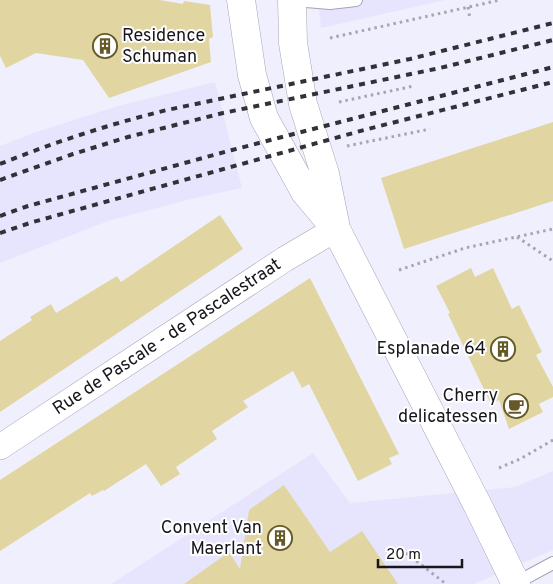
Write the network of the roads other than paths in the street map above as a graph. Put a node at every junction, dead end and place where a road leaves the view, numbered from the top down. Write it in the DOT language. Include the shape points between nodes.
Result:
graph roads {
  1 [pos="241,0"];
  2 [pos="293,0"];
  3 [pos="356,0"];
  4 [pos="336,229"];
  5 [pos="0,447"];
  6 [pos="553,563"];
  7 [pos="515,584"];
  1 -- 4 [label="street" via="252,75 264,118 305,192"];
  2 -- 3 [label="lane" via="330,3"];
  2 -- 4 [label="street" via="293,43 303,104 325,174"];
  4 -- 5 [label="street, Rue de Pascale - de Pascalestraat" via="285,259"];
  4 -- 7 [label="street"];
  6 -- 7 [label="lane"];
}
